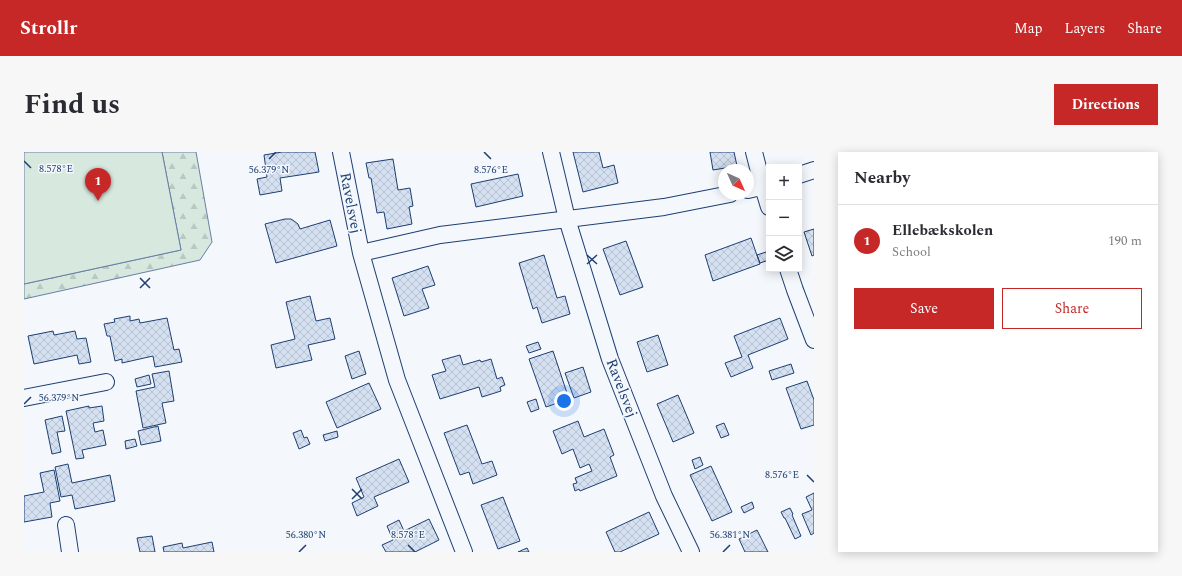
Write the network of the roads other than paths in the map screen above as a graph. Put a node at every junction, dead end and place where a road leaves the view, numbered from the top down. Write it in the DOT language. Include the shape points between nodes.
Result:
graph roads {
  1 [pos="341,152"];
  2 [pos="551,152"];
  3 [pos="754,152"];
  4 [pos="814,170"];
  5 [pos="802,174"];
  6 [pos="760,188"];
  7 [pos="718,196"];
  8 [pos="766,201"];
  9 [pos="567,219"];
  10 [pos="361,254"];
  11 [pos="789,272"];
  12 [pos="814,340"];
  13 [pos="106,382"];
  14 [pos="24,398"];
  15 [pos="66,525"];
  16 [pos="70,552"];
  17 [pos="464,552"];
  18 [pos="691,552"];
  1 -- 10 [label="street, Ravelsvej"];
  2 -- 9 [label="street, Ravelsvej"];
  3 -- 6 [label="street"];
  4 -- 5 [label="street"];
  6 -- 8 [label="street"];
  7 -- 9 [label="street, Ravelsvej" via="664,207"];
  9 -- 10 [label="street, Ravelsvej" via="440,235"];
  9 -- 18 [label="street, Ravelsvej" via="610,359 664,496"];
  10 -- 17 [label="street, Ravelsvej" via="397,380"];
  11 -- 12 [label="street"];
  13 -- 14 [label="street"];
  15 -- 16 [label="street"];
}
